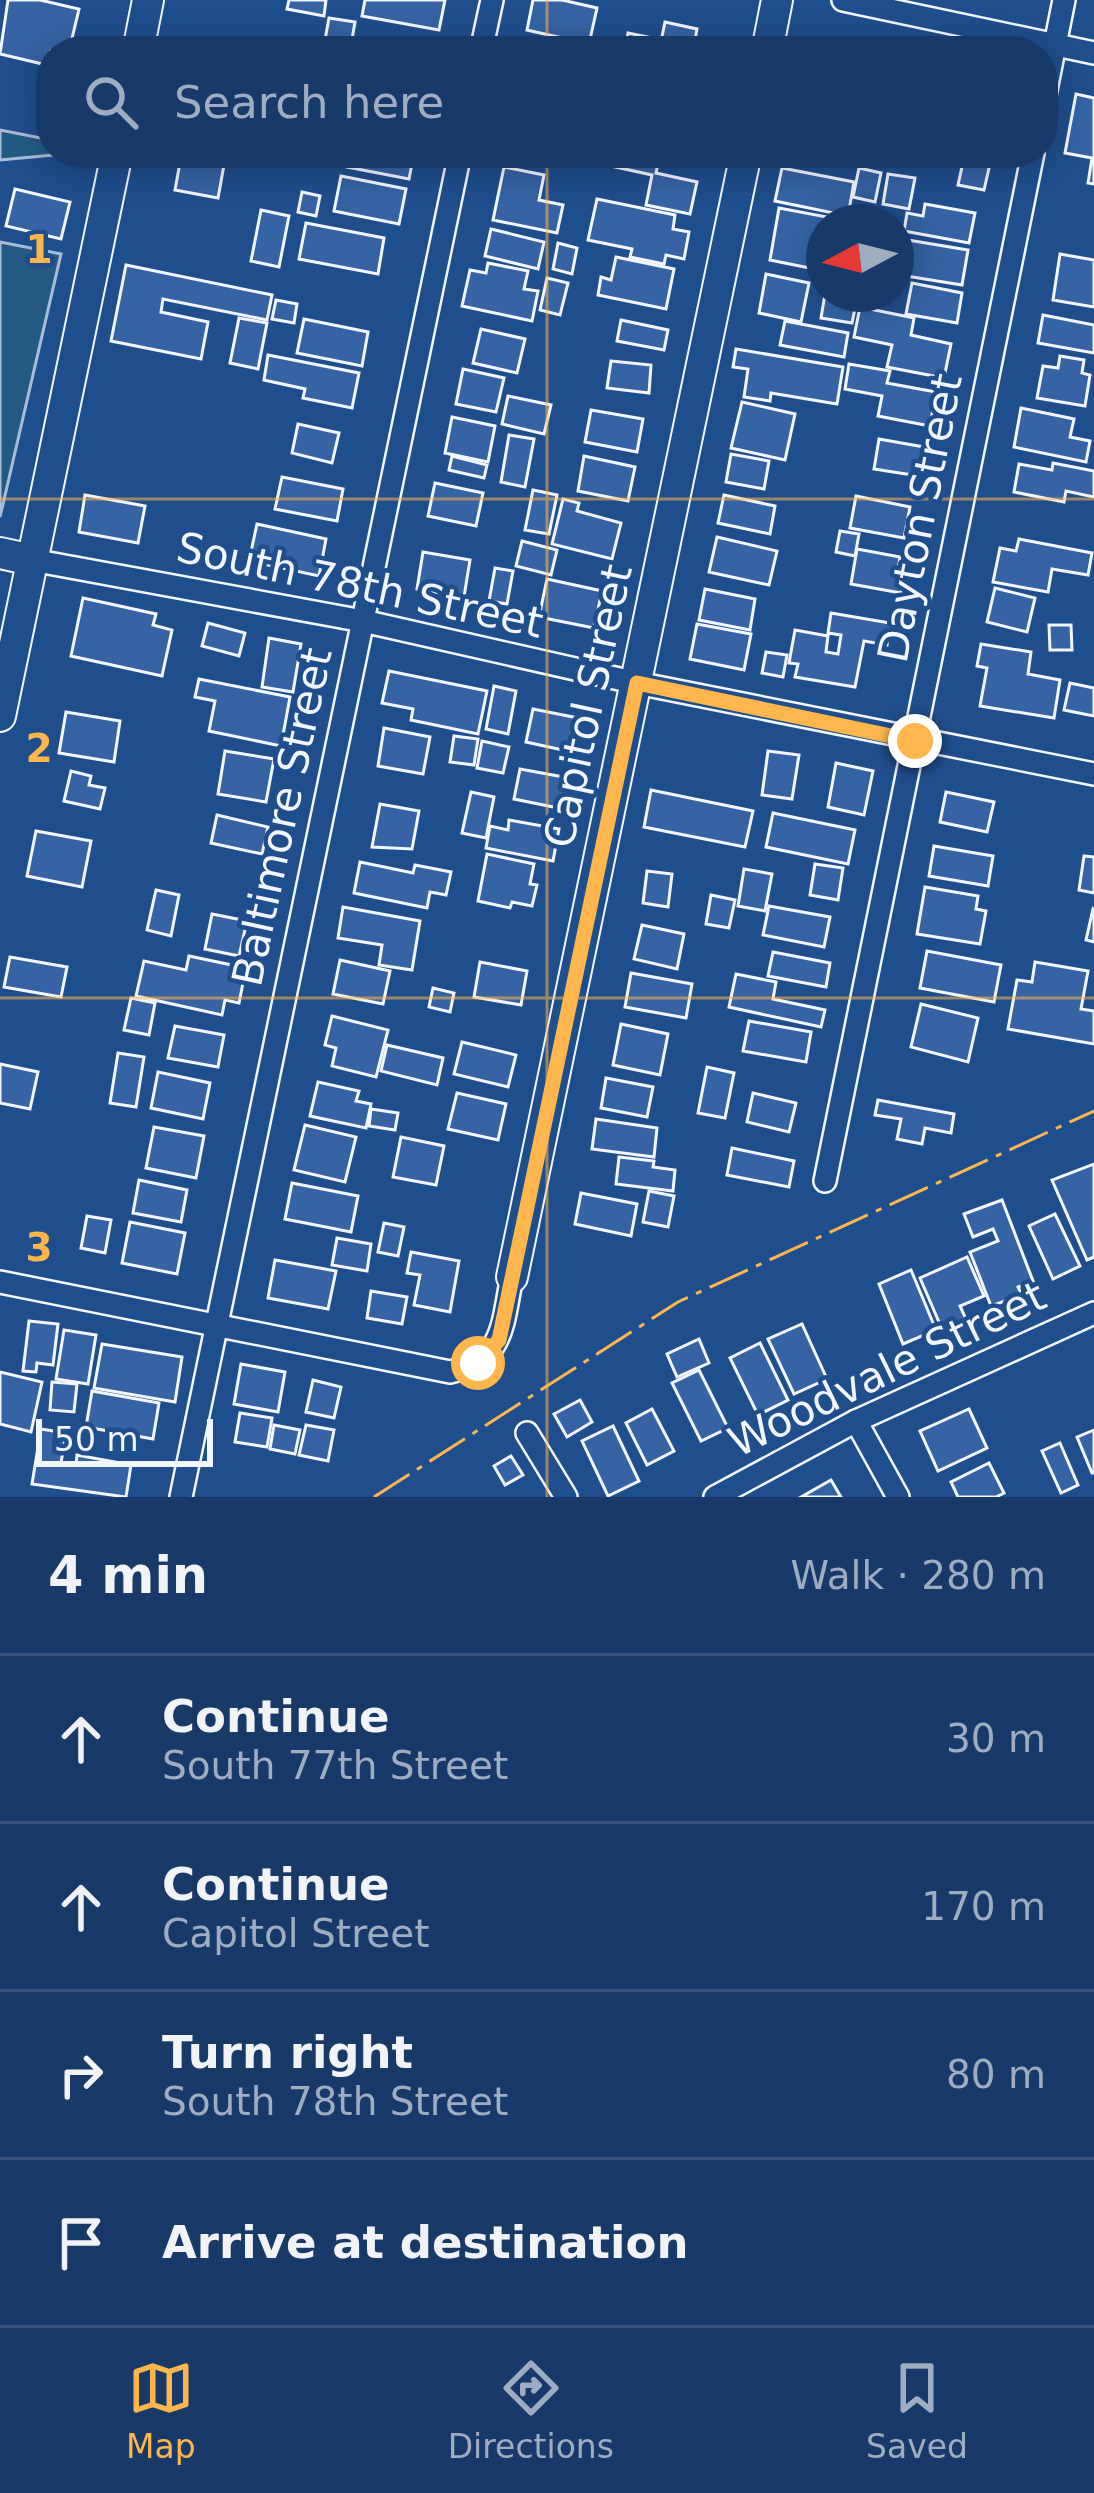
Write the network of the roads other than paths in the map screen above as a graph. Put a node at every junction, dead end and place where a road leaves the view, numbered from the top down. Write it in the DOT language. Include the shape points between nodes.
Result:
graph roads {
  1 [pos="148,0"];
  2 [pos="491,0"];
  3 [pos="777,0"];
  4 [pos="843,0"];
  5 [pos="1064,0"];
  6 [pos="141,36"];
  7 [pos="484,36"];
  8 [pos="770,36"];
  9 [pos="1013,36"];
  10 [pos="1057,36"];
  11 [pos="1058,46"];
  12 [pos="1094,53"];
  13 [pos="113,168"];
  14 [pos="457,168"];
  15 [pos="743,168"];
  16 [pos="1030,168"];
  17 [pos="0,553"];
  18 [pos="32,560"];
  19 [pos="363,621"];
  20 [pos="637,683"];
  21 [pos="0,716"];
  22 [pos="915,741"];
  23 [pos="1094,774"];
  24 [pos="825,1181"];
  25 [pos="512,1276"];
  26 [pos="0,1282"];
  27 [pos="1094,1313"];
  28 [pos="215,1327"];
  29 [pos="856,1421"];
  30 [pos="527,1433"];
  31 [pos="181,1497"];
  32 [pos="566,1497"];
  33 [pos="715,1497"];
  34 [pos="898,1497"];
  1 -- 6 [label="street"];
  2 -- 7 [label="street"];
  3 -- 8 [label="street"];
  4 -- 9 [label="street"];
  5 -- 10 [label="street"];
  11 -- 12 [label="street"];
  13 -- 18 [label="street"];
  14 -- 19 [label="street, Baltimore Street"];
  15 -- 20 [label="street, Capitol Street"];
  16 -- 22 [label="street, Dayton Street"];
  17 -- 18 [label="street"];
  18 -- 19 [label="street, South 78th Street"];
  18 -- 21 [label="street"];
  19 -- 20 [label="street, South 78th Street"];
  19 -- 28 [label="street, Baltimore Street"];
  20 -- 22 [label="street, South 78th Street"];
  20 -- 25 [label="street, Capitol Street"];
  22 -- 23 [label="street, South 78th Street"];
  22 -- 24 [label="street, Dayton Street"];
  25 -- 28 [label="street" via="499,1340 478,1363 450,1372"];
  26 -- 28 [label="street"];
  27 -- 29 [label="street, Woodvale Street"];
  28 -- 31 [label="street, Baltimore Street"];
  29 -- 33 [label="street, Woodvale Street"];
  29 -- 34 [label="street"];
  30 -- 32 [label="street"];
}
